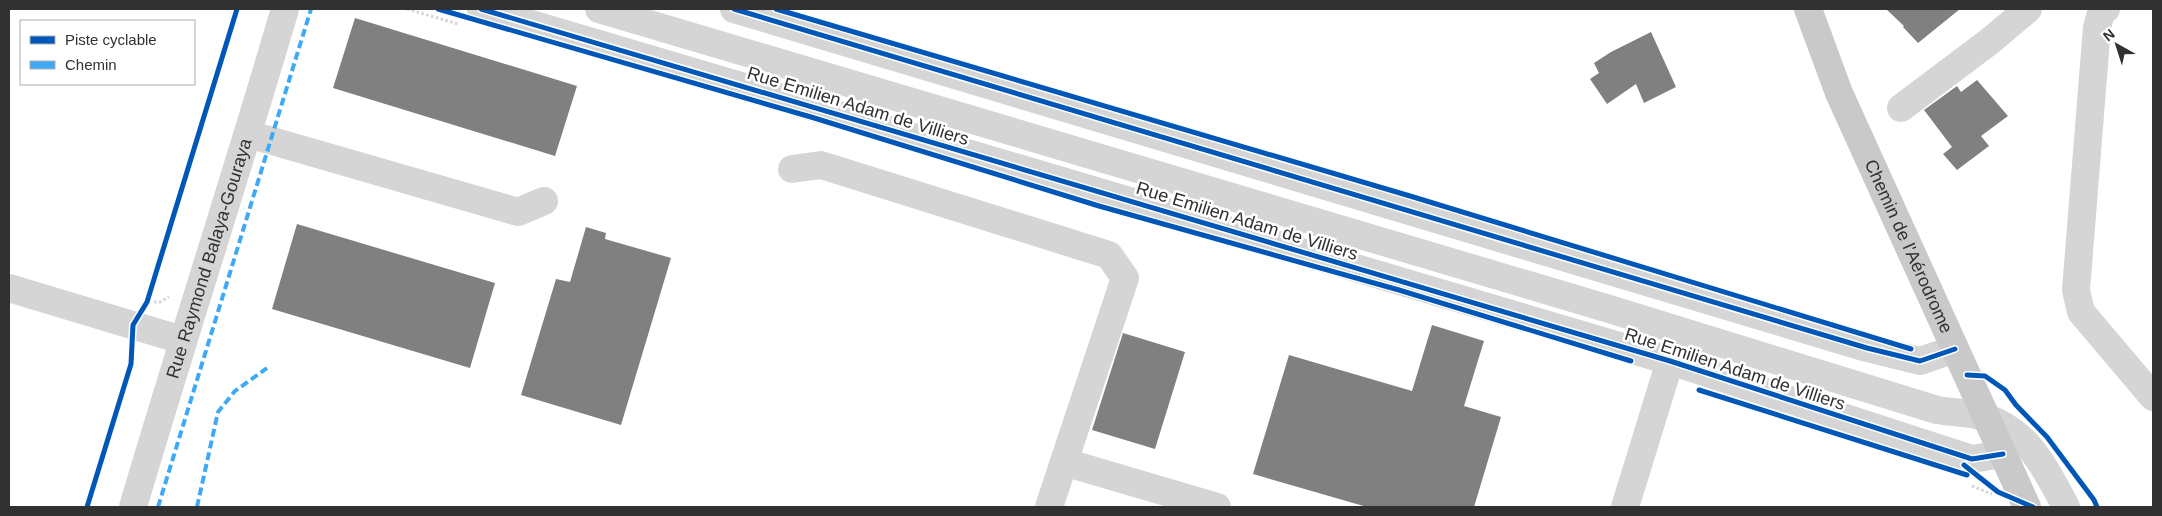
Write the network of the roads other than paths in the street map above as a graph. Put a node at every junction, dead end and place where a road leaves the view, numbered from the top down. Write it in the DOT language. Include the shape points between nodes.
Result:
graph roads {
  1 [pos="285,9"];
  2 [pos="481,9"];
  3 [pos="599,9"];
  4 [pos="734,9"];
  5 [pos="1808,9"];
  6 [pos="2028,9"];
  7 [pos="2106,9"];
  8 [pos="1901,108"];
  9 [pos="248,134"];
  10 [pos="792,169"];
  11 [pos="544,202"];
  12 [pos="9,288"];
  13 [pos="182,340"];
  14 [pos="1955,349"];
  15 [pos="1670,361"];
  16 [pos="1920,361"];
  17 [pos="1876,390"];
  18 [pos="2153,398"];
  19 [pos="1986,417"];
  20 [pos="2003,454"];
  21 [pos="1064,462"];
  22 [pos="2026,506"];
  23 [pos="133,507"];
  24 [pos="1049,507"];
  25 [pos="1217,507"];
  26 [pos="1625,507"];
  27 [pos="2066,507"];
  1 -- 9 [label="street, Rue Raymond Balaya-Gouraya"];
  2 -- 15 [label="street, Rue Emilien Adam de Villiers"];
  3 -- 17 [label="street"];
  4 -- 16 [label="street" via="1711,302"];
  5 -- 14 [label="main road, Chemin de l'Aérodrome" via="1839,93"];
  6 -- 8 [label="street"];
  7 -- 18 [label="street" via="2101,13 2098,26 2076,290 2081,312"];
  9 -- 11 [label="street" via="518,212"];
  9 -- 13 [label="street, Rue Raymond Balaya-Gouraya"];
  10 -- 21 [label="street" via="821,165 1109,255 1126,278"];
  12 -- 13 [label="street"];
  13 -- 23 [label="street, Rue Raymond Balaya-Gouraya"];
  14 -- 16 [label="street"];
  14 -- 19 [label="main road, Chemin de l'Aérodrome"];
  15 -- 20 [label="street, Rue Emilien Adam de Villiers" via="1972,459"];
  15 -- 26 [label="street"];
  16 -- 17 [label="street" via="1896,381"];
  17 -- 19 [label="street" via="1937,410"];
  19 -- 20 [label="main road, Chemin de l'Aérodrome"];
  19 -- 27 [label="street" via="2017,433 2040,459"];
  20 -- 22 [label="main road, Chemin de l'Aérodrome"];
  21 -- 24 [label="street"];
  21 -- 25 [label="street"];
}
